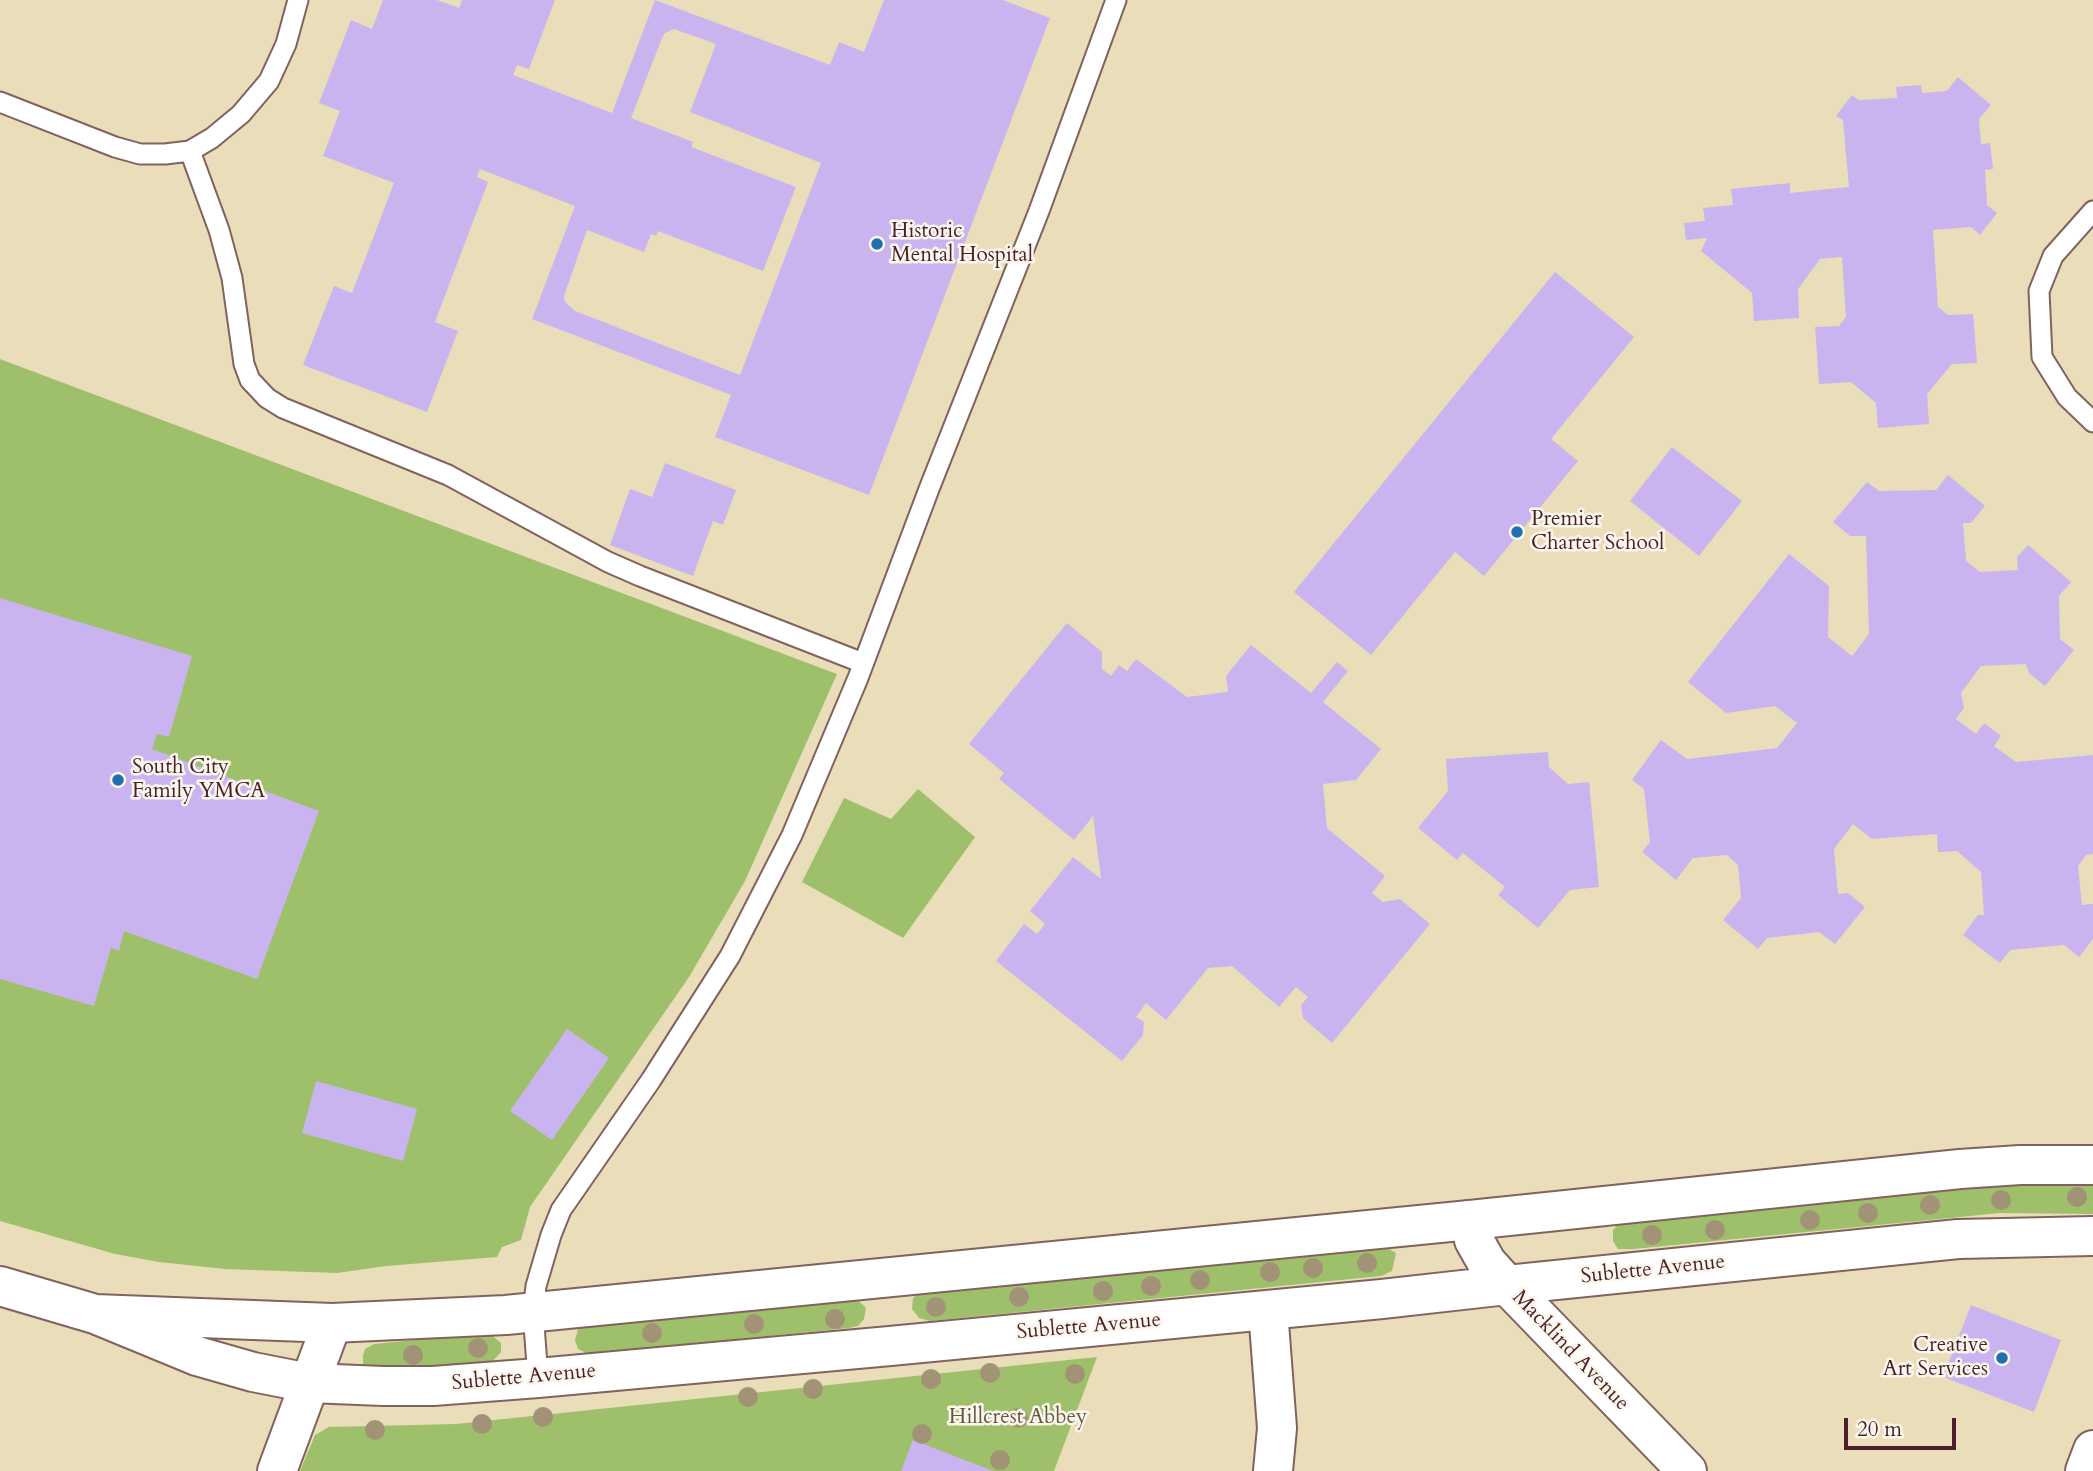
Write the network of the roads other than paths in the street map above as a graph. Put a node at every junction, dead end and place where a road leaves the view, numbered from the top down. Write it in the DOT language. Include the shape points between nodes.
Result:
graph roads {
  1 [pos="298,0"];
  2 [pos="1116,0"];
  3 [pos="0,102"];
  4 [pos="190,151"];
  5 [pos="2093,211"];
  6 [pos="2093,422"];
  7 [pos="863,663"];
  8 [pos="2093,1165"];
  9 [pos="1470,1220"];
  10 [pos="2093,1236"];
  11 [pos="1507,1285"];
  12 [pos="0,1286"];
  13 [pos="1268,1310"];
  14 [pos="533,1312"];
  15 [pos="95,1314"];
  16 [pos="332,1323"];
  17 [pos="538,1378"];
  18 [pos="309,1383"];
  19 [pos="2093,1450"];
  20 [pos="277,1471"];
  21 [pos="1273,1471"];
  22 [pos="1687,1471"];
  23 [pos="2085,1471"];
  1 -- 4 [label="lane" via="286,44 269,81 241,114"];
  2 -- 7 [label="lane"];
  3 -- 4 [label="lane" via="140,154"];
  4 -- 7 [label="lane" via="232,278 244,364 250,380 267,398 448,475 608,562"];
  5 -- 6 [label="lane" via="2053,256 2039,291 2042,357 2067,397"];
  7 -- 14 [label="lane" via="792,835 730,956 561,1210 542,1262"];
  8 -- 9 [label="street, Sublette Avenue" via="1960,1169"];
  9 -- 11 [label="street, Macklind Avenue" via="1474,1240 1487,1263"];
  9 -- 14 [label="street, Sublette Avenue"];
  10 -- 11 [label="street, Sublette Avenue" via="1958,1239"];
  11 -- 13 [label="street, Sublette Avenue"];
  11 -- 22 [label="street, Macklind Avenue"];
  12 -- 15 [label="street, Sublette Avenue"];
  13 -- 17 [label="street, Sublette Avenue"];
  13 -- 21 [label="street" via="1278,1428"];
  14 -- 16 [label="street, Sublette Avenue"];
  14 -- 17 [label="lane"];
  15 -- 16 [label="street, Sublette Avenue"];
  15 -- 18 [label="street, Sublette Avenue" via="197,1356"];
  16 -- 18 [label="street"];
  17 -- 18 [label="street, Sublette Avenue" via="433,1386"];
  18 -- 20 [label="street"];
  19 -- 23 [label="street"];
}
